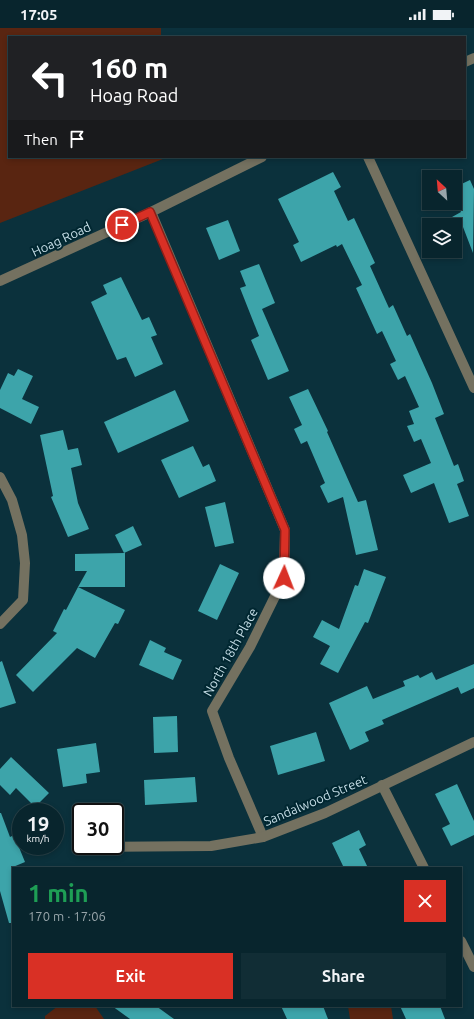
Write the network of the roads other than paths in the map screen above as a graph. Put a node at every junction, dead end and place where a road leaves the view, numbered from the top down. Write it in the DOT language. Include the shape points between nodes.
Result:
graph roads {
  1 [pos="260,158"];
  2 [pos="368,158"];
  3 [pos="150,212"];
  4 [pos="0,281"];
  5 [pos="474,388"];
  6 [pos="0,477"];
  7 [pos="0,624"];
  8 [pos="474,742"];
  9 [pos="382,785"];
  10 [pos="263,837"];
  11 [pos="124,847"];
  12 [pos="423,867"];
  13 [pos="462,943"];
  14 [pos="474,967"];
  1 -- 3 [label="street, Hoag Road"];
  2 -- 5 [label="street"];
  3 -- 4 [label="street, Hoag Road"];
  3 -- 10 [label="street, North 18th Place" via="285,530 284,578 250,647 212,711"];
  6 -- 7 [label="street" via="12,500 22,535 25,563 23,600"];
  8 -- 9 [label="street, Sandalwood Street"];
  9 -- 10 [label="street, Sandalwood Street" via="325,813"];
  9 -- 12 [label="street"];
  10 -- 11 [label="street, Sandalwood Street" via="211,846"];
  13 -- 14 [label="street"];
}
